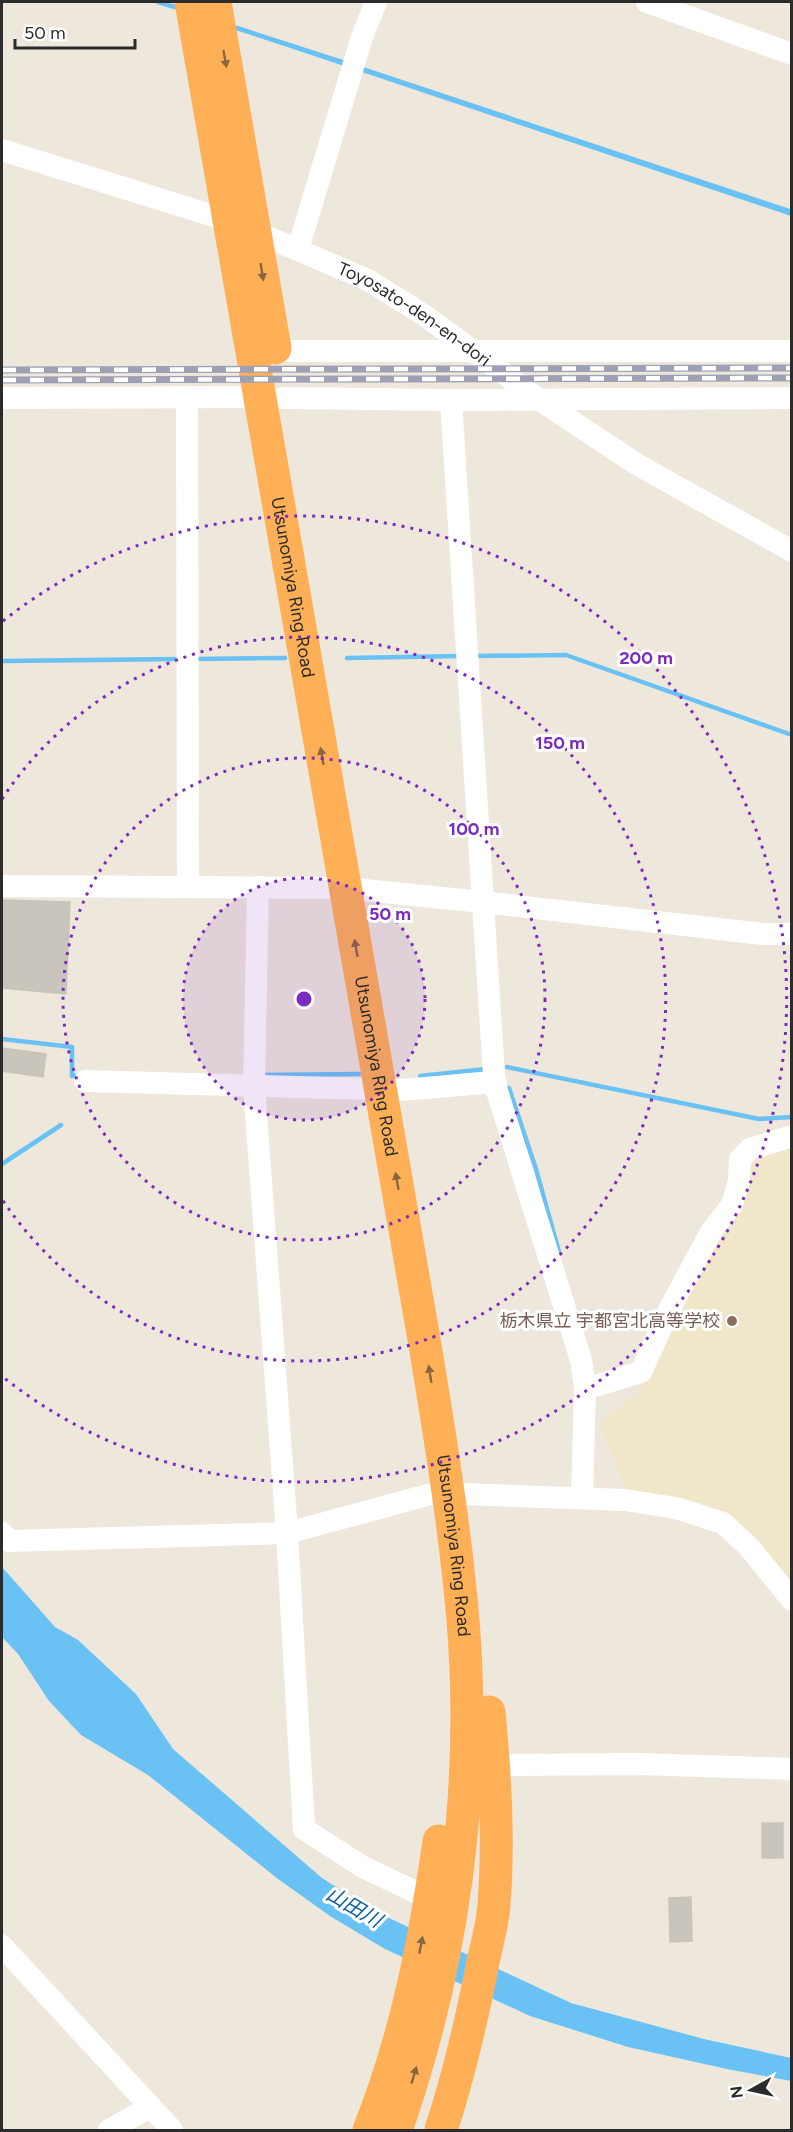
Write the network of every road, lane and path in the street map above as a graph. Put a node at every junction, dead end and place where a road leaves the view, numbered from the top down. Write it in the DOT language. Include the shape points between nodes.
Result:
graph roads {
  1 [pos="192,2"];
  2 [pos="215,2"];
  3 [pos="376,2"];
  4 [pos="647,2"];
  5 [pos="792,54"];
  6 [pos="2,150"];
  7 [pos="243,227"];
  8 [pos="298,249"];
  9 [pos="275,351"];
  10 [pos="792,351"];
  11 [pos="475,352"];
  12 [pos="187,397"];
  13 [pos="2,398"];
  14 [pos="272,398"];
  15 [pos="792,398"];
  16 [pos="451,400"];
  17 [pos="540,400"];
  18 [pos="792,551"];
  19 [pos="2,886"];
  20 [pos="188,887"];
  21 [pos="258,887"];
  22 [pos="357,889"];
  23 [pos="483,902"];
  24 [pos="792,934"];
  25 [pos="85,1081"];
  26 [pos="495,1082"];
  27 [pos="254,1087"];
  28 [pos="391,1089"];
  29 [pos="792,1136"];
  30 [pos="585,1389"];
  31 [pos="459,1495"];
  32 [pos="582,1497"];
  33 [pos="2,1533"];
  34 [pos="287,1533"];
  35 [pos="792,1600"];
  36 [pos="489,1712"];
  37 [pos="494,1765"];
  38 [pos="792,1769"];
  39 [pos="458,1895"];
  40 [pos="2,1946"];
  41 [pos="150,2108"];
  42 [pos="110,2130"];
  43 [pos="172,2130"];
  44 [pos="369,2130"];
  45 [pos="396,2130"];
  46 [pos="418,2130"];
  47 [pos="441,2130"];
  1 -- 7 [label="highway, Utsunomiya Ring Road"];
  2 -- 7 [label="highway, Utsunomiya Ring Road, one-way"];
  3 -- 8 [label="street"];
  4 -- 5 [label="street"];
  6 -- 7 [label="street, Toyosato-den-en-dori"];
  7 -- 8 [label="street, Toyosato-den-en-dori"];
  7 -- 9 [label="highway, Utsunomiya Ring Road, one-way"];
  7 -- 14 [label="highway, Utsunomiya Ring Road"];
  8 -- 11 [label="street, Toyosato-den-en-dori" via="396,296"];
  9 -- 11 [label="street"];
  9 -- 14 [label="highway, Utsunomiya Ring Road"];
  10 -- 11 [label="street"];
  11 -- 17 [label="street, Toyosato-den-en-dori"];
  12 -- 13 [label="street"];
  12 -- 14 [label="street"];
  12 -- 20 [label="street"];
  14 -- 16 [label="street"];
  14 -- 22 [label="highway, Utsunomiya Ring Road"];
  15 -- 17 [label="street"];
  16 -- 17 [label="street"];
  16 -- 23 [label="street"];
  17 -- 18 [label="street, Toyosato-den-en-dori" via="638,465"];
  19 -- 20 [label="street"];
  20 -- 21 [label="street"];
  21 -- 22 [label="street"];
  21 -- 27 [label="street"];
  22 -- 23 [label="street"];
  22 -- 28 [label="highway, Utsunomiya Ring Road"];
  23 -- 24 [label="street"];
  23 -- 26 [label="street"];
  25 -- 27 [label="street"];
  26 -- 28 [label="street"];
  26 -- 30 [label="street" via="581,1360"];
  27 -- 28 [label="street"];
  27 -- 34 [label="street"];
  28 -- 31 [label="highway, Utsunomiya Ring Road" via="446,1342"];
  29 -- 30 [label="street" via="750,1149 740,1159 740,1181 732,1205 712,1230 640,1372"];
  30 -- 32 [label="street"];
  31 -- 32 [label="street"];
  31 -- 34 [label="street" via="435,1493"];
  31 -- 36 [label="highway, Utsunomiya Ring Road" via="485,1640"];
  31 -- 39 [label="highway, Utsunomiya Ring Road" via="463,1620 455,1709"];
  32 -- 35 [label="street" via="676,1508 723,1523 749,1546"];
  33 -- 34 [label="street" via="9,1541"];
  34 -- 39 [label="street" via="303,1829 363,1867 426,1897"];
  36 -- 37 [label="highway"];
  36 -- 39 [label="highway, Utsunomiya Ring Road" via="484,1831"];
  37 -- 38 [label="street"];
  37 -- 39 [label="highway" via="497,1857"];
  44 -- 39 [label="highway, one-way" via="411,2002"];
  45 -- 39 [label="highway, Utsunomiya Ring Road, one-way" via="426,2031"];
  39 -- 46 [label="highway, Utsunomiya Ring Road" via="447,2037"];
  39 -- 47 [label="highway" via="472,2021"];
  40 -- 41 [label="street"];
  41 -- 42 [label="street"];
  41 -- 43 [label="street"];
}
